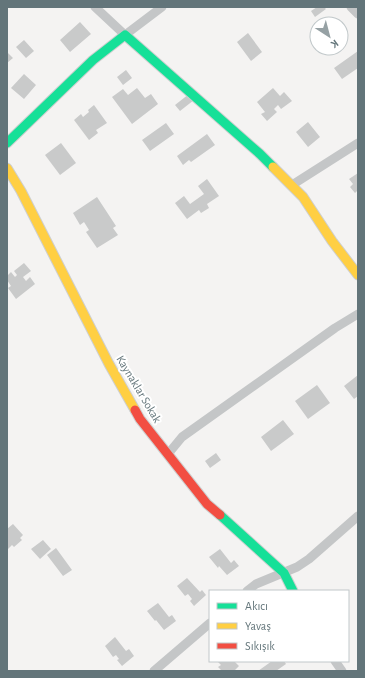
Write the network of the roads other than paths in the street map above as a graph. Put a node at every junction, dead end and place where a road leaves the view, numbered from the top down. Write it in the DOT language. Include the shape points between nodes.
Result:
graph roads {
  1 [pos="95,7"];
  2 [pos="162,7"];
  3 [pos="351,7"];
  4 [pos="358,14"];
  5 [pos="126,35"];
  6 [pos="7,143"];
  7 [pos="358,143"];
  8 [pos="7,168"];
  9 [pos="292,185"];
  10 [pos="358,275"];
  11 [pos="358,314"];
  12 [pos="168,454"];
  13 [pos="358,516"];
  14 [pos="284,573"];
  15 [pos="248,590"];
  16 [pos="293,590"];
  17 [pos="209,624"];
  18 [pos="336,662"];
  19 [pos="154,671"];
  20 [pos="342,671"];
  1 -- 5 [label="street"];
  2 -- 5 [label="street"];
  3 -- 4 [label="street"];
  5 -- 6 [label="street" via="93,60"];
  5 -- 9 [label="street"];
  7 -- 9 [label="street"];
  8 -- 12 [label="street, Kaynaklar Sokak" via="21,190 109,364 140,419"];
  9 -- 10 [label="street"];
  11 -- 12 [label="street" via="182,437"];
  12 -- 14 [label="street, Kaynaklar Sokak" via="207,504"];
  13 -- 14 [label="street" via="309,559"];
  14 -- 15 [label="street" via="256,584"];
  14 -- 16 [label="street, Kaynaklar Sokak"];
  17 -- 19 [label="street"];
  18 -- 20 [label="street"];
}
